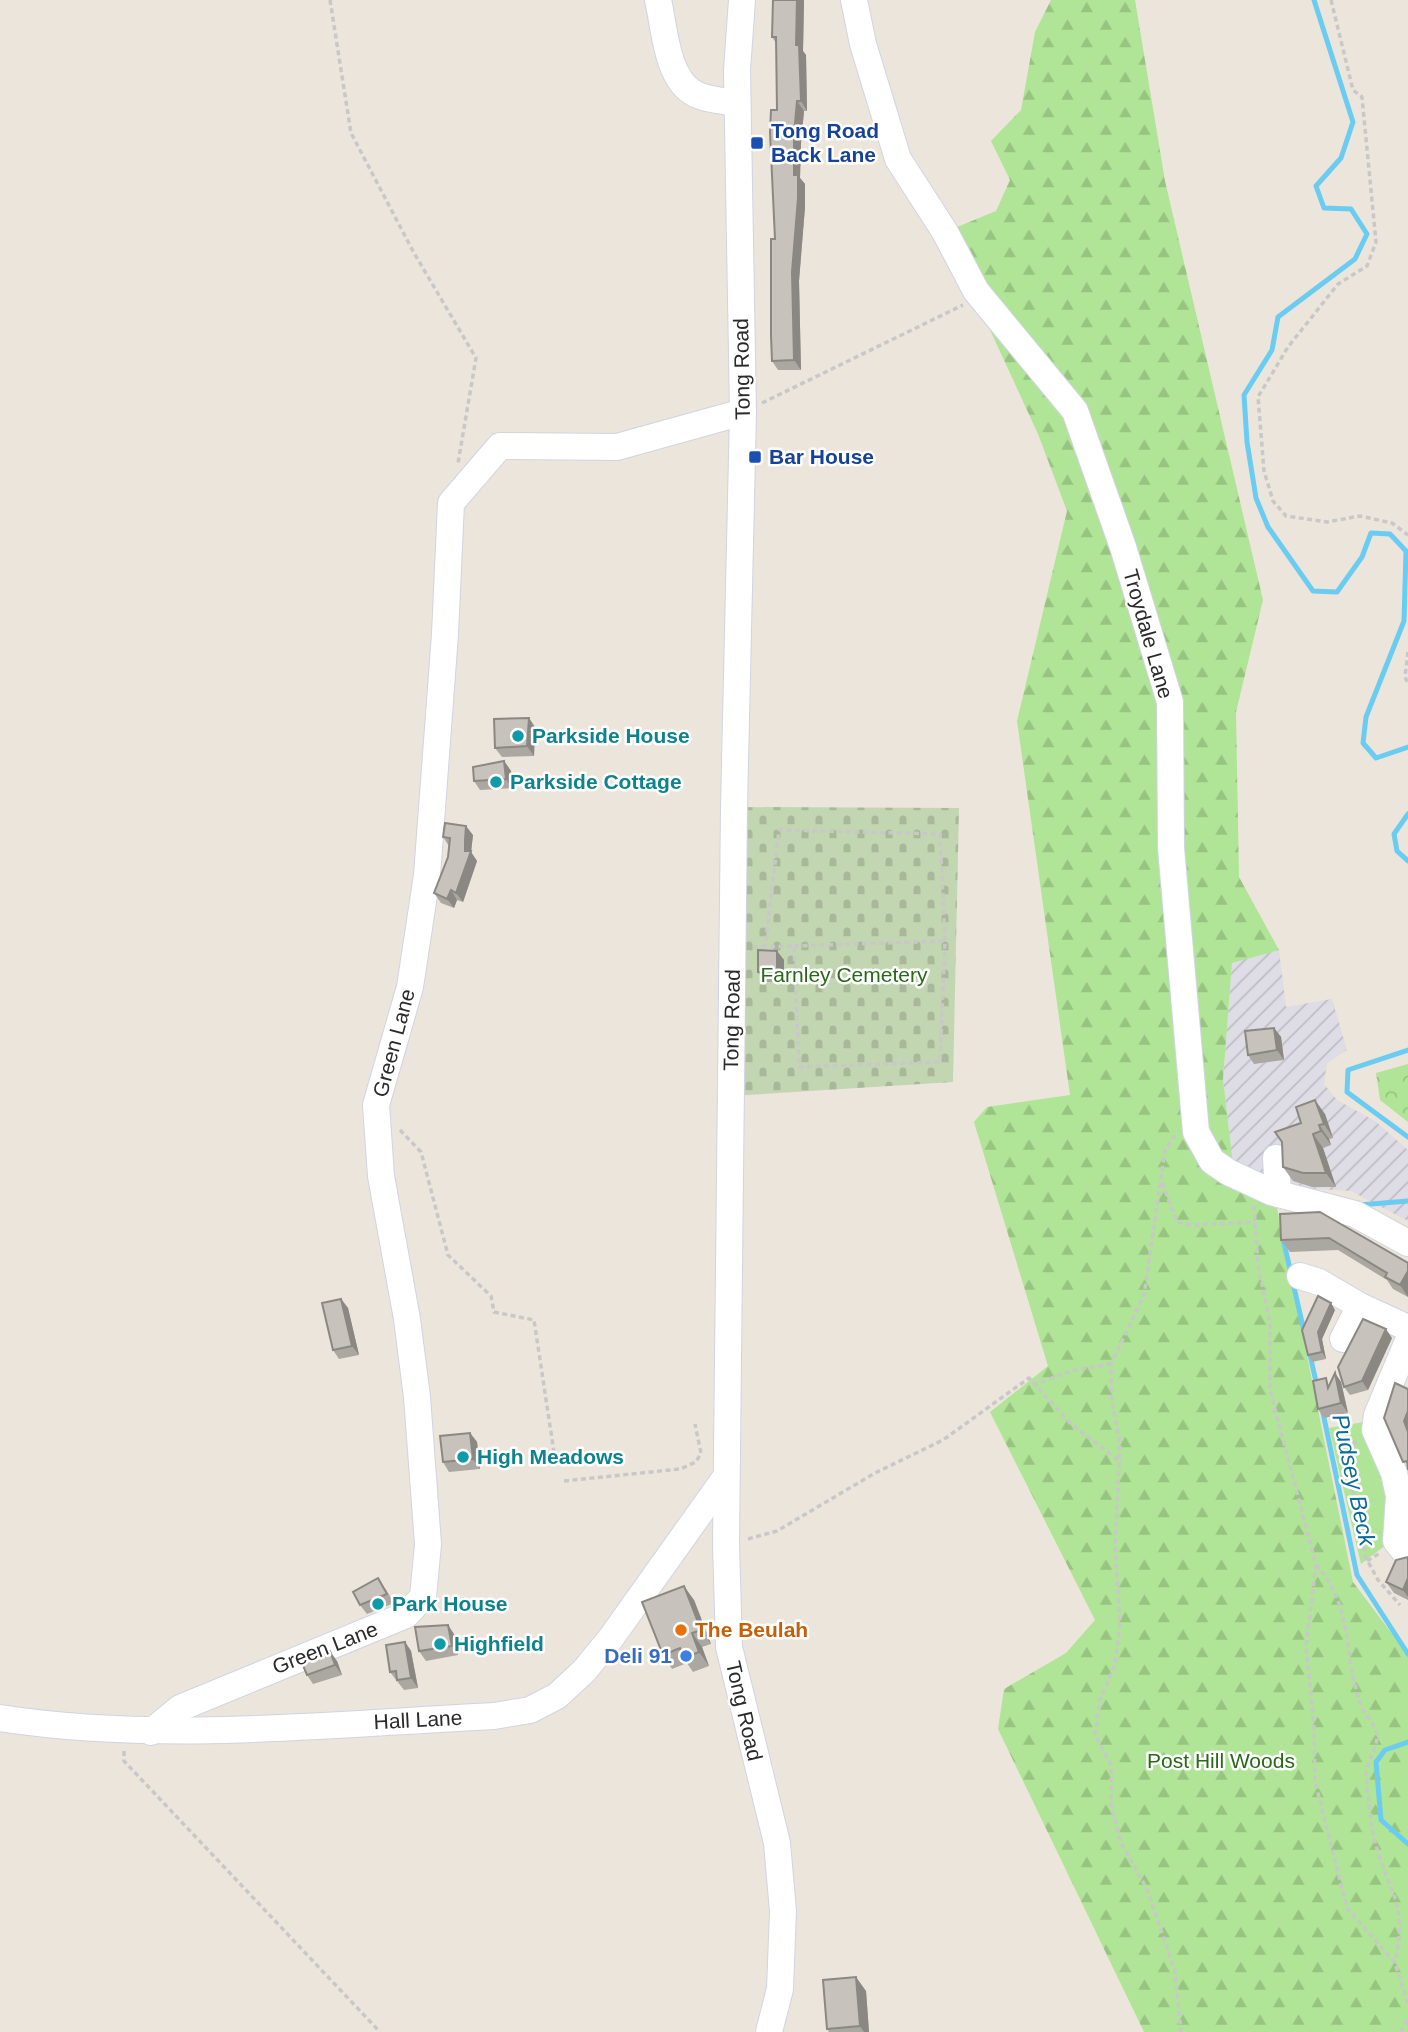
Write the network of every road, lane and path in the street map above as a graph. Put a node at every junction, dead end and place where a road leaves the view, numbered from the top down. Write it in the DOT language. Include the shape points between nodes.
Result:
graph roads {
  1 [pos="330,0"];
  2 [pos="658,0"];
  3 [pos="742,0"];
  4 [pos="854,0"];
  5 [pos="1331,0"];
  6 [pos="737,103"];
  7 [pos="981,296"];
  8 [pos="743,412"];
  9 [pos="458,464"];
  10 [pos="1408,535"];
  11 [pos="1408,652"];
  12 [pos="1408,684"];
  13 [pos="945,942"];
  14 [pos="794,946"];
  15 [pos="733,947"];
  16 [pos="765,947"];
  17 [pos="376,1105"];
  18 [pos="1164,1151"];
  19 [pos="1276,1157"];
  20 [pos="1161,1181"];
  21 [pos="1274,1197"];
  22 [pos="1255,1222"];
  23 [pos="1408,1243"];
  24 [pos="1300,1276"];
  25 [pos="1360,1306"];
  26 [pos="1408,1328"];
  27 [pos="1343,1339"];
  28 [pos="1408,1341"];
  29 [pos="1111,1364"];
  30 [pos="1401,1379"];
  31 [pos="1034,1385"];
  32 [pos="695,1424"];
  33 [pos="1375,1430"];
  34 [pos="555,1459"];
  35 [pos="1119,1461"];
  36 [pos="725,1478"];
  37 [pos="564,1481"];
  38 [pos="726,1544"];
  39 [pos="1408,1556"];
  40 [pos="1316,1565"];
  41 [pos="1401,1605"];
  42 [pos="0,1718"];
  43 [pos="124,1730"];
  44 [pos="151,1732"];
  45 [pos="1395,1963"];
  46 [pos="1408,2004"];
  47 [pos="1408,2018"];
  48 [pos="380,2032"];
  49 [pos="769,2032"];
  50 [pos="1181,2032"];
  51 [pos="1401,2032"];
  1 -- 9 [label="path" via="351,133 476,358"];
  2 -- 6 [label="street" via="674,69 682,84 698,95"];
  3 -- 6 [label="street, Tong Road"];
  4 -- 7 [label="street, Troydale Lane" via="898,159"];
  5 -- 10 [label="path" via="1353,90 1363,97 1376,242 1367,266 1338,284 1288,347 1258,397 1264,471 1273,501 1286,516 1327,522 1360,516 1392,523"];
  6 -- 8 [label="street, Tong Road"];
  7 -- 8 [label="path"];
  7 -- 21 [label="street, Troydale Lane" via="1075,411 1123,547 1170,702 1171,848 1196,1132 1212,1161"];
  8 -- 15 [label="street, Tong Road"];
  8 -- 17 [label="street, Green Lane" via="617,447 500,446 451,503 427,875 410,987"];
  11 -- 12 [label="path"];
  13 -- 14 [label="path"];
  13 -- 14 [label="path" via="940,1062 799,1067"];
  13 -- 16 [label="path" via="940,834 779,830"];
  14 -- 16 [label="path"];
  15 -- 16 [label="path"];
  15 -- 36 [label="street, Tong Road"];
  17 -- 34 [label="path" via="421,1153 448,1255 491,1296 494,1312 534,1320"];
  17 -- 44 [label="street, Green Lane" via="381,1175 417,1397 428,1544 423,1597 406,1615 180,1708"];
  18 -- 20 [label="path"];
  19 -- 21 [label="street"];
  20 -- 22 [label="path" via="1177,1222"];
  20 -- 29 [label="path" via="1144,1295"];
  21 -- 22 [label="path"];
  21 -- 23 [label="street, Troydale Lane" via="1355,1214"];
  22 -- 40 [label="path" via="1270,1324 1270,1390"];
  24 -- 25 [label="street"];
  25 -- 26 [label="street"];
  25 -- 27 [label="street"];
  28 -- 30 [label="street"];
  29 -- 31 [label="path" via="1074,1370"];
  29 -- 35 [label="path"];
  30 -- 33 [label="street" via="1377,1415"];
  31 -- 35 [label="path" via="1072,1424"];
  31 -- 38 [label="path" via="1029,1378 943,1440 884,1468 778,1531"];
  32 -- 37 [label="path" via="701,1453 696,1462 680,1469"];
  33 -- 39 [label="street" via="1399,1496 1396,1541"];
  33 -- 41 [label="path" via="1363,1432 1350,1448 1347,1476 1358,1504 1369,1566"];
  35 -- 50 [label="path" via="1115,1545 1120,1624 1115,1665 1100,1700 1095,1735 1111,1765 1111,1805 1121,1843 1147,1889 1175,1971"];
  36 -- 38 [label="street, Tong Road"];
  36 -- 44 [label="street, Hall Lane" via="584,1671 557,1696 530,1710 494,1716"];
  38 -- 49 [label="street, Tong Road" via="729,1647 776,1843 783,1911 780,1989"];
  40 -- 45 [label="path" via="1306,1646 1315,1781 1347,1908"];
  40 -- 45 [label="path" via="1342,1605 1361,1707 1375,1726 1377,1740 1366,1774 1374,1836 1385,1870 1404,1903 1404,1940"];
  42 -- 43 [label="street, Hall Lane"];
  43 -- 44 [label="street, Hall Lane"];
  43 -- 48 [label="path" via="124,1761"];
  45 -- 46 [label="path"];
  47 -- 51 [label="path"];
}
